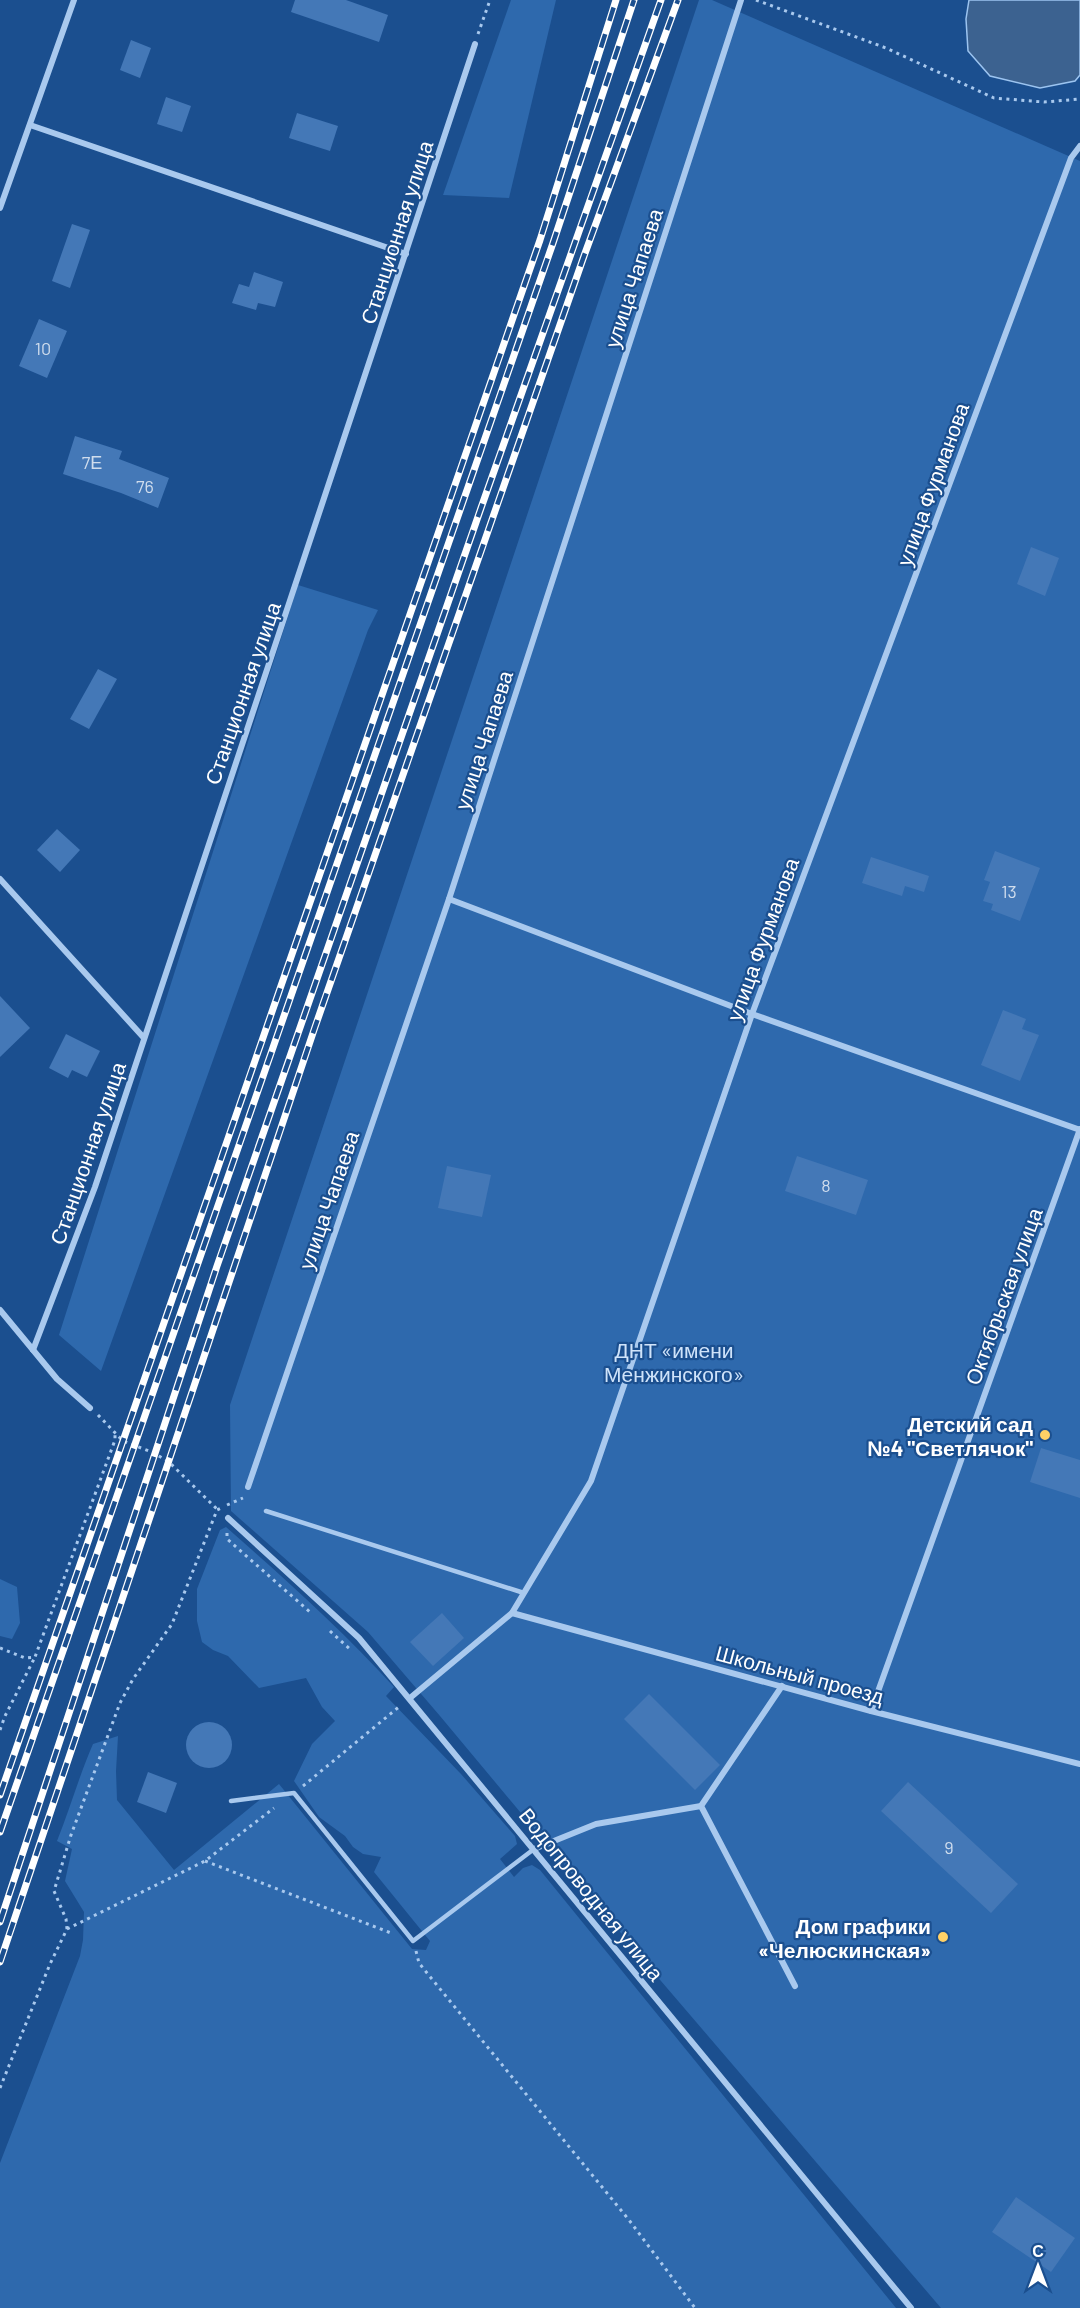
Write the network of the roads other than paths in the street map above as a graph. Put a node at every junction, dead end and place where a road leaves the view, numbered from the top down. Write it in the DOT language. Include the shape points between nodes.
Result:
graph roads {
  1 [pos="74,0"];
  2 [pos="741,0"];
  3 [pos="475,44"];
  4 [pos="30,125"];
  5 [pos="1080,146"];
  6 [pos="0,208"];
  7 [pos="406,254"];
  8 [pos="0,879"];
  9 [pos="448,899"];
  10 [pos="752,1014"];
  11 [pos="144,1038"];
  12 [pos="1080,1130"];
  13 [pos="0,1310"];
  14 [pos="33,1350"];
  15 [pos="90,1408"];
  16 [pos="248,1487"];
  17 [pos="266,1511"];
  18 [pos="228,1518"];
  19 [pos="524,1593"];
  20 [pos="513,1613"];
  21 [pos="782,1686"];
  22 [pos="410,1698"];
  23 [pos="872,1711"];
  24 [pos="1080,1764"];
  25 [pos="231,1801"];
  26 [pos="701,1806"];
  27 [pos="534,1849"];
  28 [pos="795,1986"];
  29 [pos="911,2308"];
  1 -- 4 [label="street"];
  2 -- 9 [label="street, улица Чапаева"];
  3 -- 7 [label="street, Станционная улица"];
  4 -- 6 [label="street"];
  4 -- 7 [label="street"];
  5 -- 10 [label="street, улица Фурманова" via="1071,158"];
  7 -- 11 [label="street, Станционная улица"];
  8 -- 11 [label="street"];
  9 -- 10 [label="street"];
  9 -- 16 [label="street, улица Чапаева"];
  10 -- 12 [label="street"];
  10 -- 19 [label="street, улица Фурманова" via="591,1481"];
  11 -- 14 [label="street, Станционная улица" via="95,1187"];
  12 -- 23 [label="street, Октябрьская улица"];
  13 -- 14 [label="street"];
  14 -- 15 [label="street" via="57,1379"];
  17 -- 19 [label="lane"];
  18 -- 22 [label="street, Водопроводная улица" via="360,1638"];
  19 -- 20 [label="street, улица Фурманова"];
  20 -- 21 [label="street, Школьный проезд"];
  20 -- 22 [label="street, улица Фурманова"];
  21 -- 23 [label="street, Школьный проезд"];
  21 -- 26 [label="street"];
  22 -- 27 [label="street, Водопроводная улица"];
  23 -- 24 [label="street, Школьный проезд"];
  25 -- 27 [label="lane" via="294,1793 413,1941"];
  26 -- 27 [label="street" via="596,1824"];
  26 -- 28 [label="street"];
  27 -- 29 [label="street, Водопроводная улица"];
}
